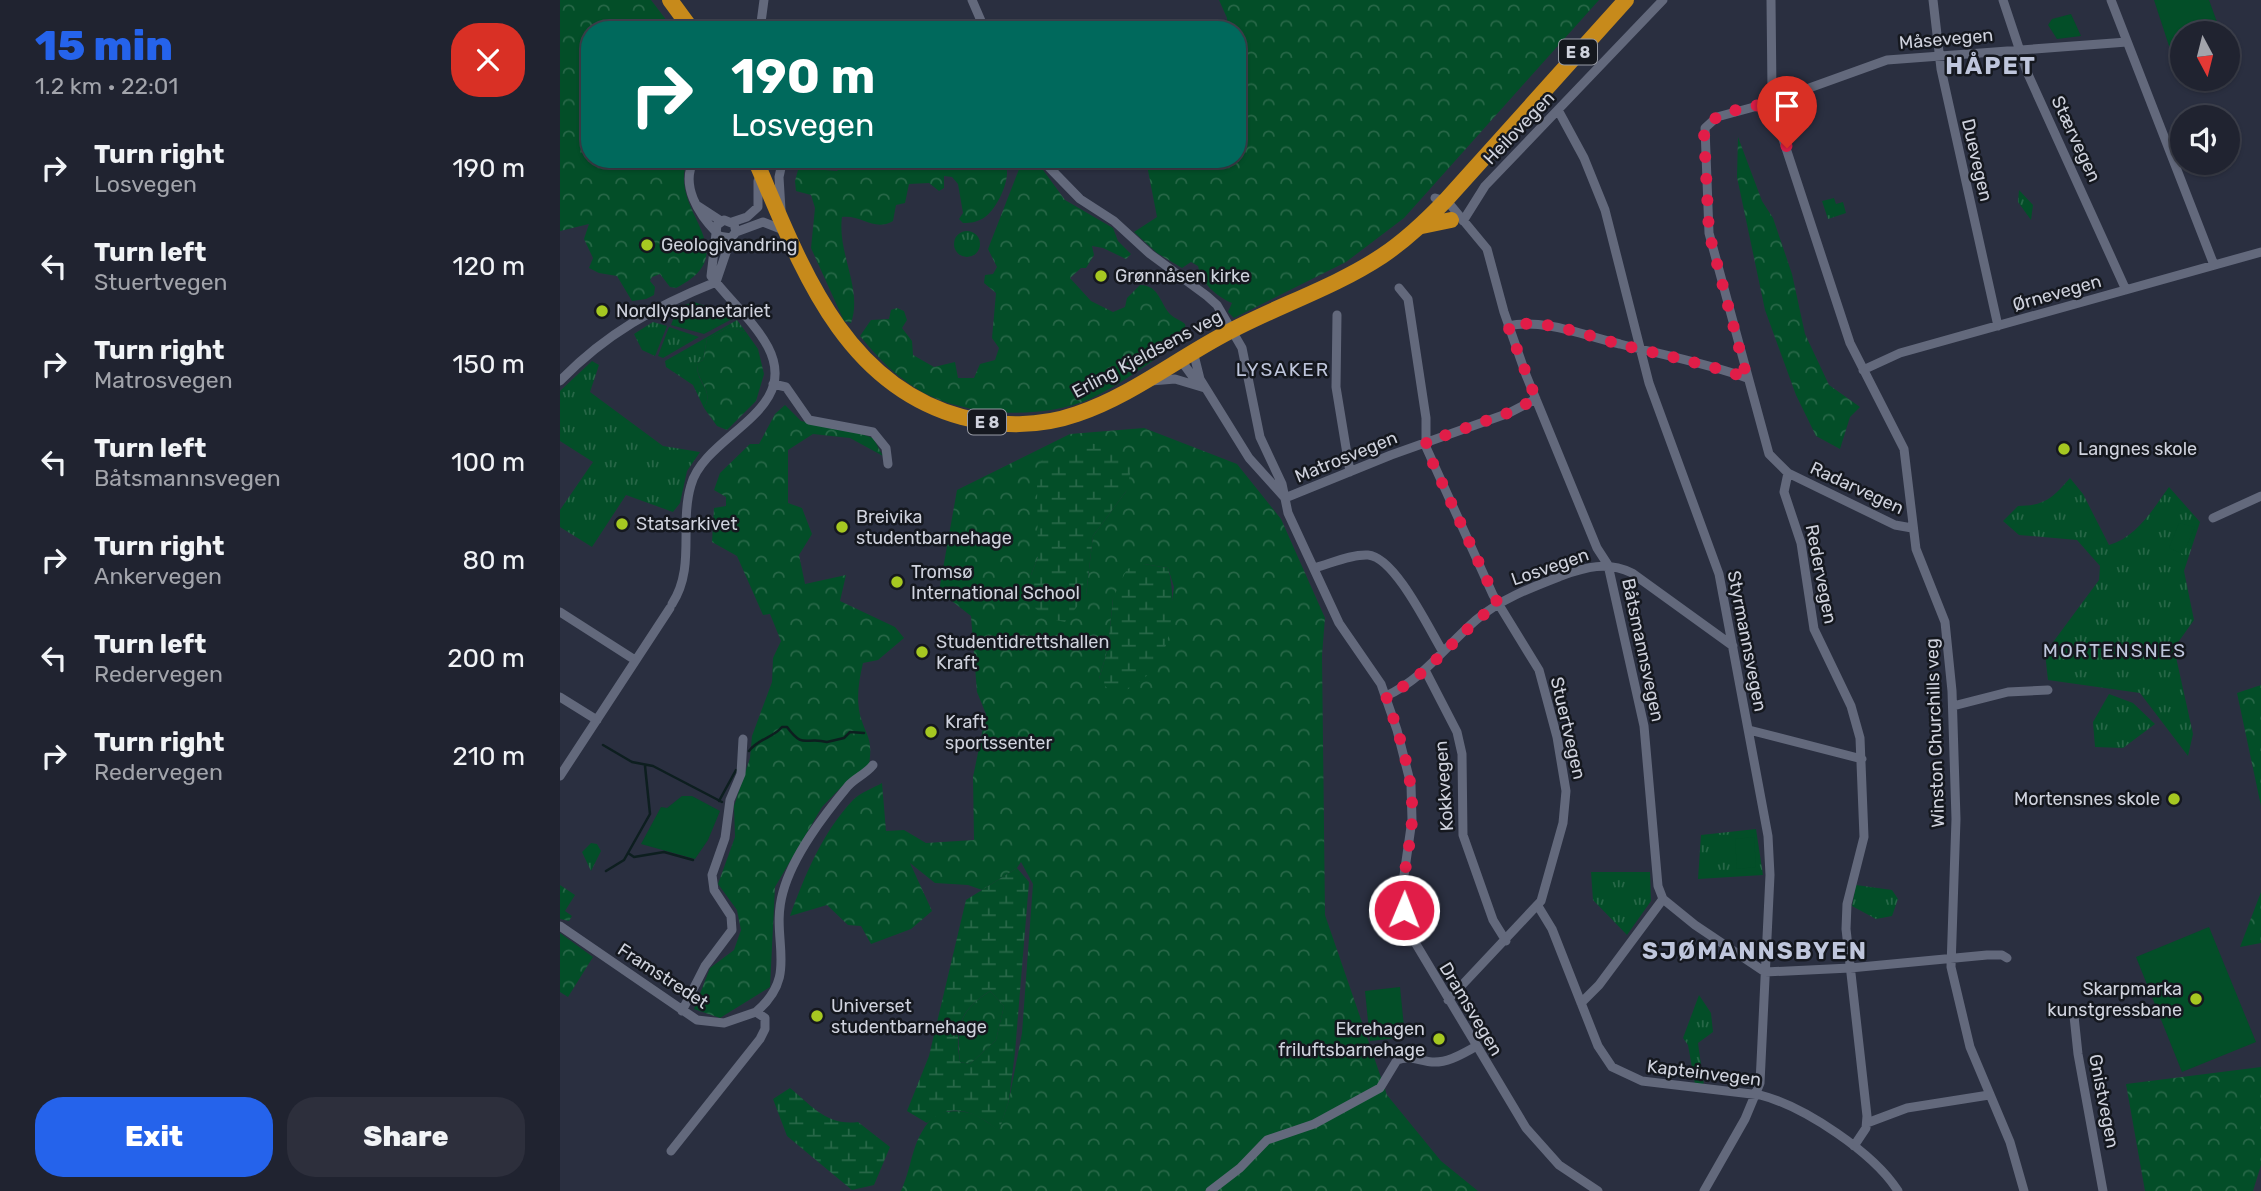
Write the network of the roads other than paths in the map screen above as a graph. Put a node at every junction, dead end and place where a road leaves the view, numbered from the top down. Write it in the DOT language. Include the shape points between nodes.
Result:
graph roads {
  1 [pos="670,0"];
  2 [pos="764,0"];
  3 [pos="972,0"];
  4 [pos="1626,0"];
  5 [pos="1663,0"];
  6 [pos="1771,0"];
  7 [pos="1933,0"];
  8 [pos="2003,0"];
  9 [pos="2110,0"];
  10 [pos="685,21"];
  11 [pos="762,21"];
  12 [pos="981,21"];
  13 [pos="2127,42"];
  14 [pos="2018,49"];
  15 [pos="1940,54"];
  16 [pos="1774,101"];
  17 [pos="1558,110"];
  18 [pos="692,168"];
  19 [pos="756,168"];
  20 [pos="758,168"];
  21 [pos="781,168"];
  22 [pos="1049,168"];
  23 [pos="1440,201"];
  24 [pos="698,206"];
  25 [pos="1457,220"];
  26 [pos="721,221"];
  27 [pos="732,222"];
  28 [pos="784,225"];
  29 [pos="1420,226"];
  30 [pos="718,234"];
  31 [pos="733,235"];
  32 [pos="2261,254"];
  33 [pos="2214,265"];
  34 [pos="1349,273"];
  35 [pos="716,282"];
  36 [pos="1399,288"];
  37 [pos="2126,290"];
  38 [pos="1337,315"];
  39 [pos="1508,326"];
  40 [pos="1998,326"];
  41 [pos="1640,349"];
  42 [pos="1187,355"];
  43 [pos="1863,370"];
  44 [pos="1747,378"];
  45 [pos="560,381"];
  46 [pos="1143,381"];
  47 [pos="773,384"];
  48 [pos="1202,384"];
  49 [pos="1536,399"];
  50 [pos="1426,442"];
  51 [pos="888,464"];
  52 [pos="1350,472"];
  53 [pos="1788,473"];
  54 [pos="2261,496"];
  55 [pos="1284,498"];
  56 [pos="2213,518"];
  57 [pos="1912,528"];
  58 [pos="1608,565"];
  59 [pos="1314,568"];
  60 [pos="1498,604"];
  61 [pos="560,612"];
  62 [pos="1733,646"];
  63 [pos="1443,652"];
  64 [pos="635,660"];
  65 [pos="1425,670"];
  66 [pos="2049,690"];
  67 [pos="1386,696"];
  68 [pos="560,697"];
  69 [pos="1953,706"];
  70 [pos="597,720"];
  71 [pos="1749,730"];
  72 [pos="743,740"];
  73 [pos="1862,759"];
  74 [pos="873,765"];
  75 [pos="560,776"];
  76 [pos="1663,899"];
  77 [pos="1538,906"];
  78 [pos="560,926"];
  79 [pos="1506,941"];
  80 [pos="2007,958"];
  81 [pos="1951,959"];
  82 [pos="1850,968"];
  83 [pos="1765,972"];
  84 [pos="1448,1000"];
  85 [pos="1581,1003"];
  86 [pos="682,1011"];
  87 [pos="756,1012"];
  88 [pos="2074,1016"];
  89 [pos="1475,1047"];
  90 [pos="1756,1094"];
  91 [pos="1989,1095"];
  92 [pos="1867,1123"];
  93 [pos="1854,1146"];
  94 [pos="671,1150"];
  95 [pos="1210,1191"];
  96 [pos="1598,1191"];
  97 [pos="1704,1191"];
  98 [pos="1898,1191"];
  99 [pos="2024,1191"];
  100 [pos="2103,1191"];
  1 -- 10 [label="highway"];
  2 -- 11 [label="street"];
  3 -- 12 [label="street"];
  4 -- 23 [label="highway, Erling Kjeldsens veg / E 8"];
  5 -- 17 [label="street, Heilovegen"];
  6 -- 16 [label="street, Winston Churchills veg"];
  7 -- 15 [label="street, Duevegen"];
  8 -- 14 [label="street, Stærvegen"];
  9 -- 13 [label="street"];
  13 -- 14 [label="street, Måsevegen"];
  13 -- 33 [label="street"];
  14 -- 15 [label="street, Måsevegen"];
  14 -- 37 [label="street, Stærvegen"];
  15 -- 16 [label="street, Måsevegen" via="1875,63"];
  15 -- 40 [label="street, Duevegen"];
  16 -- 43 [label="street, Winston Churchills veg" via="1844,325"];
  16 -- 44 [label="street" via="1717,117 1704,133 1709,233"];
  17 -- 25 [label="street, Heilovegen"];
  17 -- 41 [label="street, Styrmannsvegen" via="1605,209"];
  18 -- 24 [label="street" via="688,183"];
  19 -- 27 [label="street" via="759,203 750,215"];
  20 -- 28 [label="highway, Erling Kjeldsens veg / E 8"];
  21 -- 28 [label="street"];
  22 -- 55 [label="street, Dramsvegen" via="1062,184 1192,282 1223,315 1240,345 1260,437"];
  23 -- 25 [label="street, Båtsmannsvegen"];
  23 -- 29 [label="highway, Erling Kjeldsens veg / E 8"];
  23 -- 34 [label="highway, Erling Kjeldsens veg / E 8"];
  24 -- 26 [label="street"];
  24 -- 30 [label="street"];
  25 -- 29 [label="highway, E 8"];
  25 -- 39 [label="street, Båtsmannsvegen" via="1474,230 1488,249"];
  26 -- 27 [label="street"];
  26 -- 30 [label="street"];
  27 -- 31 [label="street"];
  28 -- 31 [label="street" via="763,222"];
  28 -- 46 [label="highway, Erling Kjeldsens veg / E 8" via="832,321 848,343 902,392 939,411 979,422 1053,420 1098,405"];
  29 -- 34 [label="highway, Erling Kjeldsens veg / E 8" via="1382,256"];
  30 -- 31 [label="street"];
  30 -- 35 [label="street" via="711,272"];
  31 -- 35 [label="street"];
  32 -- 33 [label="street, Ørnevegen"];
  33 -- 37 [label="street, Ørnevegen"];
  34 -- 42 [label="highway, Erling Kjeldsens veg / E 8"];
  35 -- 45 [label="street" via="644,314 595,347"];
  35 -- 47 [label="street" via="769,349"];
  36 -- 50 [label="street, Stuertvegen" via="1408,299"];
  37 -- 40 [label="street, Ørnevegen"];
  38 -- 52 [label="street" via="1336,387"];
  39 -- 41 [label="street" via="1538,325"];
  39 -- 49 [label="street, Båtsmannsvegen"];
  40 -- 43 [label="street, Ørnevegen" via="1885,358"];
  41 -- 44 [label="street"];
  41 -- 62 [label="street, Styrmannsvegen" via="1719,575"];
  42 -- 46 [label="highway, Erling Kjeldsens veg / E 8"];
  42 -- 48 [label="street, Dramsvegen"];
  42 -- 48 [label="street, Dramsvegen" via="1193,377"];
  43 -- 57 [label="street, Winston Churchills veg" via="1904,449"];
  44 -- 53 [label="street" via="1765,446"];
  46 -- 48 [label="street" via="1175,379"];
  47 -- 51 [label="street" via="786,387 814,423 873,432 886,448"];
  47 -- 64 [label="street" via="764,405 714,451 694,477 687,501 683,584"];
  48 -- 55 [label="street, Dramsvegen" via="1249,458"];
  49 -- 50 [label="street, Matrosvegen"];
  49 -- 58 [label="street, Båtsmannsvegen"];
  50 -- 52 [label="street, Matrosvegen"];
  50 -- 60 [label="street, Stuertvegen"];
  52 -- 55 [label="street, Matrosvegen"];
  53 -- 57 [label="street, Radarvegen" via="1895,525"];
  53 -- 73 [label="street, Redervegen" via="1784,492 1801,543 1814,629 1855,717"];
  54 -- 56 [label="street"];
  55 -- 59 [label="street, Dramsvegen"];
  57 -- 69 [label="street, Winston Churchills veg" via="1919,560 1945,622"];
  58 -- 60 [label="street, Losvegen" via="1576,571"];
  58 -- 62 [label="street, Losvegen" via="1641,579"];
  58 -- 76 [label="street, Båtsmannsvegen" via="1644,726 1658,886"];
  59 -- 63 [label="street" via="1364,555 1378,558 1400,580"];
  59 -- 67 [label="street, Dramsvegen" via="1339,623 1378,677"];
  60 -- 63 [label="street, Losvegen"];
  60 -- 77 [label="street, Stuertvegen" via="1539,670 1565,781 1563,823"];
  61 -- 64 [label="street"];
  62 -- 71 [label="street, Styrmannsvegen"];
  63 -- 65 [label="street, Losvegen"];
  64 -- 70 [label="street"];
  65 -- 67 [label="street, Losvegen"];
  65 -- 79 [label="street, Kokkvegen" via="1457,732 1462,754 1463,835 1493,920"];
  66 -- 69 [label="street" via="2008,692"];
  67 -- 84 [label="street, Dramsvegen" via="1411,785 1412,820 1402,889 1405,918 1417,949"];
  68 -- 70 [label="street"];
  69 -- 81 [label="street, Winston Churchills veg" via="1956,819"];
  70 -- 75 [label="street"];
  71 -- 73 [label="street"];
  71 -- 83 [label="street, Styrmannsvegen" via="1769,850"];
  72 -- 86 [label="street" via="741,774 712,875 714,890 731,916 732,930 705,966"];
  73 -- 82 [label="street, Redervegen" via="1864,837 1846,915"];
  74 -- 87 [label="street" via="838,799 786,883 779,916 780,980 773,997"];
  76 -- 83 [label="street"];
  76 -- 85 [label="street" via="1600,985"];
  77 -- 79 [label="street, Stuertvegen"];
  77 -- 85 [label="street, Kapteinvegen"];
  78 -- 86 [label="street, Framstredet"];
  79 -- 84 [label="street, Stuertvegen"];
  80 -- 81 [label="street" via="1998,954"];
  81 -- 82 [label="street"];
  81 -- 91 [label="street, Winston Churchills veg" via="1965,1031"];
  82 -- 83 [label="street"];
  82 -- 92 [label="street, Redervegen"];
  83 -- 90 [label="street, Styrmannsvegen"];
  84 -- 89 [label="street, Dramsvegen"];
  85 -- 90 [label="street, Kapteinvegen" via="1598,1046 1619,1073 1642,1081"];
  86 -- 87 [label="street, Framstredet" via="697,1020 718,1023"];
  87 -- 94 [label="street" via="766,1021 764,1033"];
  88 -- 100 [label="street, Gnistvegen"];
  89 -- 95 [label="street" via="1446,1061 1397,1059 1380,1088 1314,1124 1267,1140"];
  89 -- 96 [label="street, Dramsvegen" via="1533,1137 1559,1165"];
  90 -- 93 [label="street, Kapteinvegen" via="1800,1112"];
  90 -- 97 [label="street, Styrmannsvegen"];
  91 -- 92 [label="street" via="1907,1108"];
  91 -- 99 [label="street, Winston Churchills veg" via="2010,1142"];
  92 -- 93 [label="street"];
  93 -- 98 [label="street, Kapteinvegen"];
}
